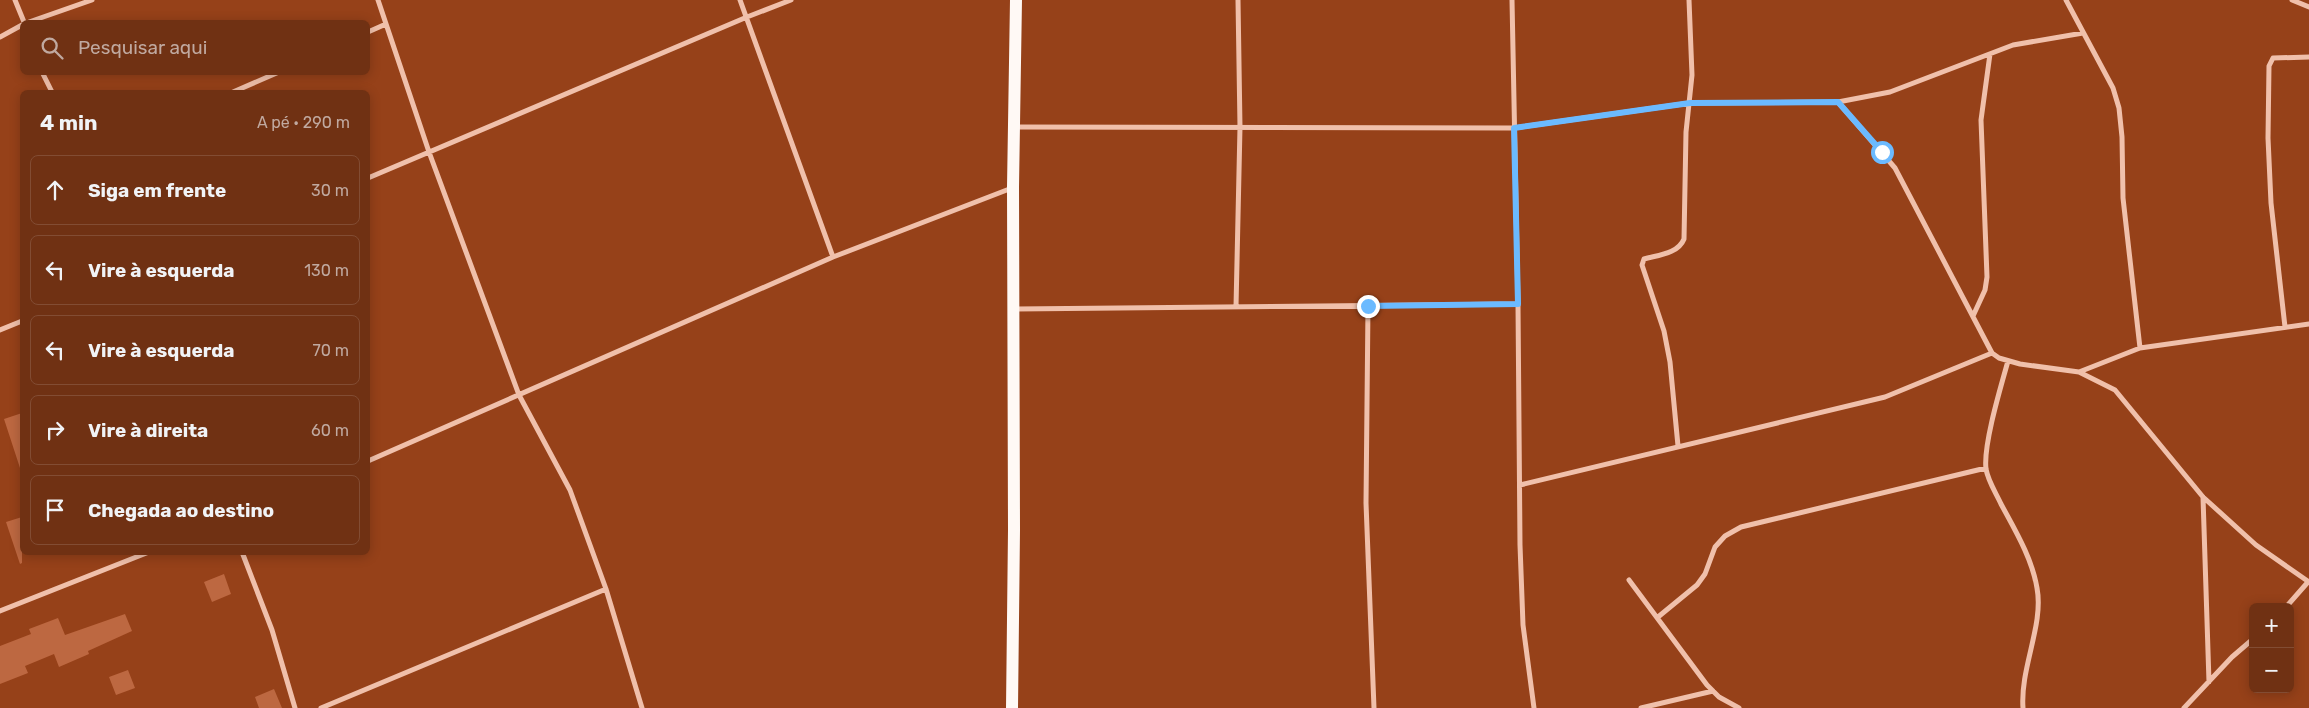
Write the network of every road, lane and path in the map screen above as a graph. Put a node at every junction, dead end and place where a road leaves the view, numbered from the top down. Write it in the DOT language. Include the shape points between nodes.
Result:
graph roads {
  1 [pos="15,0"];
  2 [pos="92,0"];
  3 [pos="378,0"];
  4 [pos="740,0"];
  5 [pos="790,0"];
  6 [pos="1016,0"];
  7 [pos="1238,0"];
  8 [pos="1512,0"];
  9 [pos="1689,0"];
  10 [pos="2066,0"];
  11 [pos="2292,0"];
  12 [pos="2309,7"];
  13 [pos="747,16"];
  14 [pos="22,20"];
  15 [pos="35,20"];
  16 [pos="386,24"];
  17 [pos="20,26"];
  18 [pos="370,31"];
  19 [pos="2083,33"];
  20 [pos="0,37"];
  21 [pos="1990,54"];
  22 [pos="2309,56"];
  23 [pos="44,75"];
  24 [pos="272,75"];
  25 [pos="51,90"];
  26 [pos="238,90"];
  27 [pos="1838,102"];
  28 [pos="1690,103"];
  29 [pos="1014,127"];
  30 [pos="1240,127"];
  31 [pos="1514,128"];
  32 [pos="429,152"];
  33 [pos="370,177"];
  34 [pos="1014,187"];
  35 [pos="833,257"];
  36 [pos="1518,304"];
  37 [pos="1368,306"];
  38 [pos="1236,307"];
  39 [pos="1014,309"];
  40 [pos="1973,316"];
  41 [pos="20,322"];
  42 [pos="2309,324"];
  43 [pos="2285,327"];
  44 [pos="0,330"];
  45 [pos="2140,348"];
  46 [pos="1992,353"];
  47 [pos="2008,361"];
  48 [pos="2079,372"];
  49 [pos="519,395"];
  50 [pos="1678,446"];
  51 [pos="370,460"];
  52 [pos="1986,468"];
  53 [pos="1520,486"];
  54 [pos="2203,498"];
  55 [pos="141,555"];
  56 [pos="243,555"];
  57 [pos="1629,580"];
  58 [pos="2309,582"];
  59 [pos="606,589"];
  60 [pos="2290,603"];
  61 [pos="0,611"];
  62 [pos="1658,617"];
  63 [pos="2249,642"];
  64 [pos="2209,682"];
  65 [pos="1714,691"];
  66 [pos="295,708"];
  67 [pos="321,708"];
  68 [pos="642,708"];
  69 [pos="1012,708"];
  70 [pos="1374,708"];
  71 [pos="1534,708"];
  72 [pos="1641,708"];
  73 [pos="1739,708"];
  74 [pos="2023,708"];
  75 [pos="2184,708"];
  1 -- 14 [label="street"];
  2 -- 15 [label="street"];
  3 -- 16 [label="street"];
  4 -- 13 [label="street"];
  5 -- 13 [label="street"];
  6 -- 29 [label="main road"];
  7 -- 30 [label="street"];
  8 -- 31 [label="street"];
  9 -- 28 [label="street"];
  10 -- 19 [label="street"];
  11 -- 12 [label="street"];
  13 -- 32 [label="street"];
  13 -- 35 [label="street"];
  16 -- 18 [label="street"];
  16 -- 32 [label="street"];
  17 -- 20 [label="street"];
  19 -- 21 [label="street" via="2031,41"];
  19 -- 45 [label="street" via="2113,88 2119,108 2122,198"];
  21 -- 27 [label="street" via="1890,92"];
  21 -- 40 [label="street" via="1981,120 1987,277 1985,290"];
  22 -- 43 [label="street" via="2273,58 2269,66 2271,203"];
  23 -- 25 [label="street"];
  24 -- 26 [label="street"];
  27 -- 28 [label="street"];
  27 -- 40 [label="street" via="1895,168"];
  28 -- 31 [label="street"];
  28 -- 50 [label="street" via="1686,132 1684,239 1681,246 1644,259 1642,265 1664,331"];
  29 -- 30 [label="street"];
  29 -- 34 [label="main road"];
  30 -- 31 [label="street"];
  30 -- 38 [label="street"];
  31 -- 36 [label="street"];
  32 -- 33 [label="street"];
  32 -- 49 [label="street"];
  34 -- 35 [label="street"];
  34 -- 39 [label="main road"];
  35 -- 49 [label="street"];
  36 -- 37 [label="street"];
  36 -- 53 [label="street"];
  37 -- 38 [label="street"];
  37 -- 70 [label="street" via="1366,503"];
  38 -- 39 [label="street"];
  39 -- 69 [label="main road"];
  40 -- 46 [label="street"];
  41 -- 44 [label="street"];
  42 -- 43 [label="street"];
  43 -- 45 [label="street"];
  45 -- 48 [label="street"];
  46 -- 47 [label="street"];
  46 -- 50 [label="street" via="1885,397"];
  47 -- 48 [label="street"];
  47 -- 52 [label="street" via="1988,445"];
  48 -- 54 [label="street" via="2115,390"];
  49 -- 51 [label="street"];
  49 -- 59 [label="street" via="570,490"];
  50 -- 53 [label="street"];
  52 -- 62 [label="street" via="1741,527 1725,536 1715,547 1705,574 1697,585"];
  52 -- 74 [label="street" via="2025,550 2038,588 2037,615 2023,677"];
  53 -- 71 [label="street" via="1523,625"];
  54 -- 58 [label="street" via="2256,545"];
  54 -- 64 [label="street"];
  55 -- 61 [label="street"];
  56 -- 66 [label="street" via="272,630"];
  57 -- 62 [label="street"];
  58 -- 60 [label="street"];
  59 -- 67 [label="street"];
  59 -- 68 [label="street"];
  62 -- 65 [label="street"];
  63 -- 64 [label="street"];
  64 -- 75 [label="street"];
  65 -- 72 [label="street"];
  65 -- 73 [label="street"];
}
